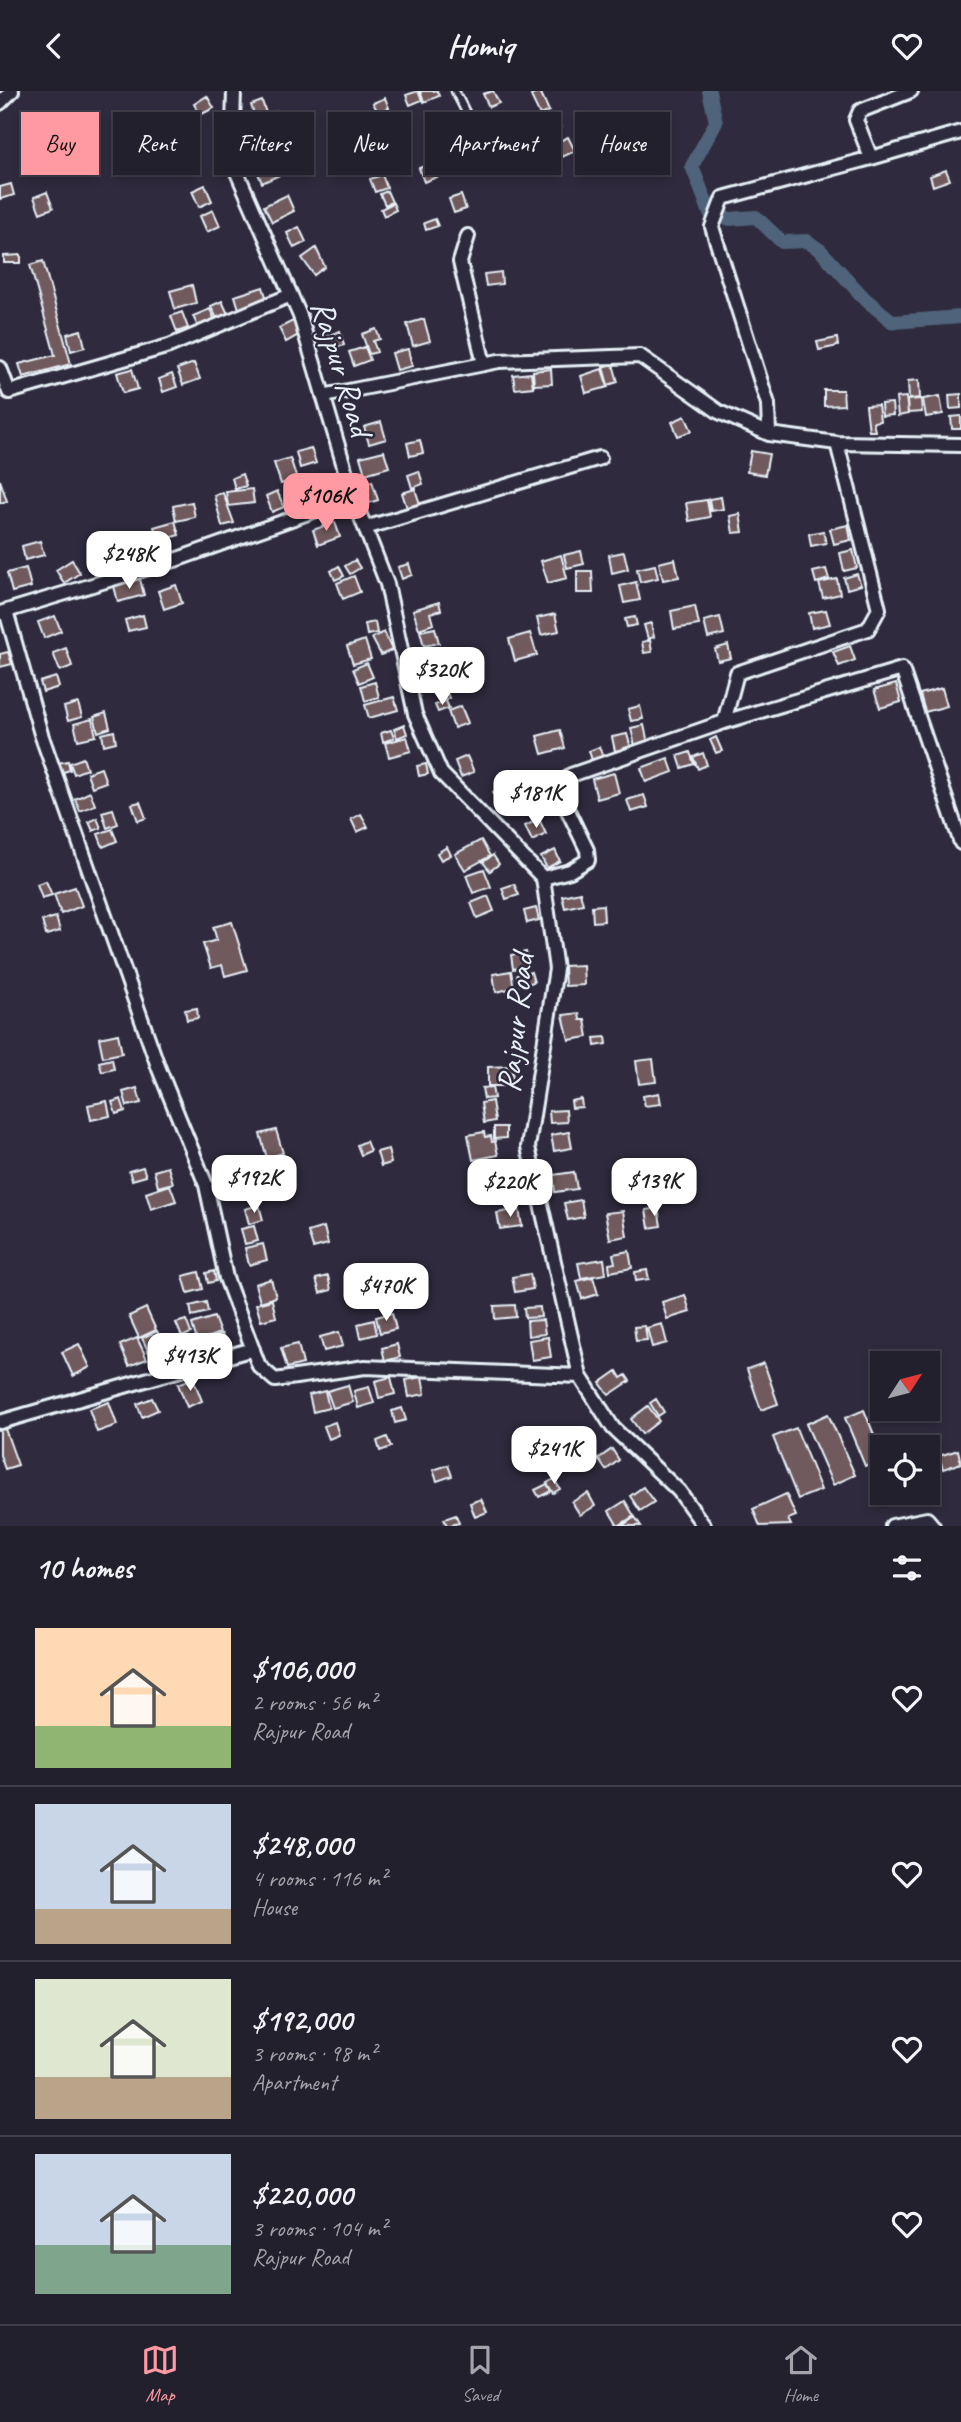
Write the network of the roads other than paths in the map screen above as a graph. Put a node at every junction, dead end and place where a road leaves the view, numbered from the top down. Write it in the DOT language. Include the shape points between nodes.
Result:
graph roads {
  1 [pos="12,91"];
  2 [pos="234,91"];
  3 [pos="455,91"];
  4 [pos="911,91"];
  5 [pos="0,103"];
  6 [pos="466,112"];
  7 [pos="961,132"];
  8 [pos="871,158"];
  9 [pos="468,236"];
  10 [pos="291,295"];
  11 [pos="484,364"];
  12 [pos="0,368"];
  13 [pos="323,396"];
  14 [pos="769,434"];
  15 [pos="837,443"];
  16 [pos="961,445"];
  17 [pos="600,458"];
  18 [pos="353,497"];
  19 [pos="365,528"];
  20 [pos="3,612"];
  21 [pos="724,722"];
  22 [pos="961,843"];
  23 [pos="543,878"];
  24 [pos="253,1349"];
  25 [pos="580,1376"];
  26 [pos="0,1422"];
  27 [pos="704,1526"];
  28 [pos="892,1526"];
  29 [pos="933,1526"];
  1 -- 5 [label="street"];
  2 -- 10 [label="street, Rajpur Road" via="232,161"];
  3 -- 6 [label="lane"];
  4 -- 8 [label="street" via="860,111 856,120"];
  7 -- 8 [label="street"];
  8 -- 14 [label="street" via="723,198 718,206 712,227 768,404"];
  9 -- 11 [label="street" via="460,262"];
  10 -- 12 [label="street" via="169,346 9,392"];
  10 -- 13 [label="street, Rajpur Road"];
  11 -- 13 [label="street"];
  11 -- 14 [label="street" via="640,356 719,412"];
  13 -- 18 [label="street, Rajpur Road"];
  14 -- 15 [label="street"];
  15 -- 16 [label="street"];
  15 -- 21 [label="street" via="879,609 868,629 737,673"];
  17 -- 19 [label="street"];
  18 -- 19 [label="street, Rajpur Road"];
  18 -- 20 [label="street" via="175,560"];
  19 -- 23 [label="street, Rajpur Road" via="387,585 415,714 441,773"];
  20 -- 24 [label="street" via="159,1069 206,1185 226,1278"];
  21 -- 22 [label="street" via="902,669"];
  21 -- 23 [label="street" via="571,775 558,790 588,860 570,871"];
  23 -- 25 [label="street, Rajpur Road" via="556,969 528,1147"];
  24 -- 25 [label="street" via="259,1366 275,1380 365,1367"];
  24 -- 26 [label="street"];
  25 -- 27 [label="street, Rajpur Road" via="614,1428 679,1491"];
  28 -- 29 [label="street" via="927,1519"];
}
